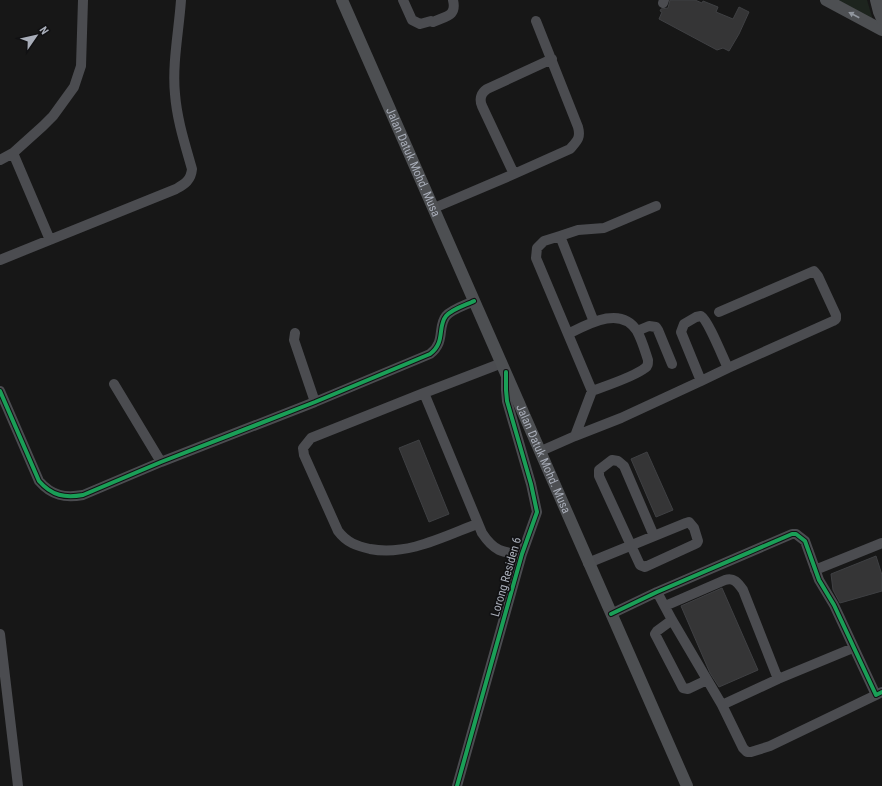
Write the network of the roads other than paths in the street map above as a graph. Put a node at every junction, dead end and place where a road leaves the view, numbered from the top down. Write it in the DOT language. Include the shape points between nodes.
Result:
graph roads {
  1 [pos="83,0"];
  2 [pos="181,0"];
  3 [pos="342,0"];
  4 [pos="402,0"];
  5 [pos="453,0"];
  6 [pos="826,0"];
  7 [pos="876,0"];
  8 [pos="882,19"];
  9 [pos="536,21"];
  10 [pos="882,30"];
  11 [pos="552,60"];
  12 [pos="13,153"];
  13 [pos="0,160"];
  14 [pos="514,174"];
  15 [pos="656,206"];
  16 [pos="434,208"];
  17 [pos="560,236"];
  18 [pos="50,240"];
  19 [pos="0,260"];
  20 [pos="474,301"];
  21 [pos="719,312"];
  22 [pos="594,322"];
  23 [pos="637,331"];
  24 [pos="295,333"];
  25 [pos="568,334"];
  26 [pos="672,364"];
  27 [pos="504,367"];
  28 [pos="728,368"];
  29 [pos="701,381"];
  30 [pos="114,384"];
  31 [pos="0,391"];
  32 [pos="592,391"];
  33 [pos="424,393"];
  34 [pos="314,402"];
  35 [pos="575,436"];
  36 [pos="541,451"];
  37 [pos="161,462"];
  38 [pos="477,524"];
  39 [pos="654,536"];
  40 [pos="882,543"];
  41 [pos="631,546"];
  42 [pos="522,554"];
  43 [pos="588,562"];
  44 [pos="814,570"];
  45 [pos="657,592"];
  46 [pos="665,606"];
  47 [pos="611,614"];
  48 [pos="672,620"];
  49 [pos="0,634"];
  50 [pos="853,648"];
  51 [pos="778,679"];
  52 [pos="707,680"];
  53 [pos="879,693"];
  54 [pos="722,705"];
  55 [pos="18,786"];
  56 [pos="458,786"];
  57 [pos="687,786"];
  1 -- 12 [label="street" via="81,66 74,87 53,116"];
  2 -- 18 [label="street" via="175,93 181,129 192,169 189,180 176,189"];
  3 -- 16 [label="main road, Jalan Datuk Mohd. Musa"];
  4 -- 5 [label="street" via="412,20 420,24 452,14"];
  10 -- 6 [label="main road, one-way"];
  7 -- 8 [label="main road"];
  9 -- 11 [label="street"];
  11 -- 14 [label="street" via="578,127 579,138 570,149"];
  11 -- 14 [label="street" via="487,89 480,97"];
  12 -- 13 [label="street"];
  12 -- 18 [label="street"];
  14 -- 16 [label="street"];
  15 -- 17 [label="street" via="604,228 578,230"];
  16 -- 20 [label="main road, Jalan Datuk Mohd. Musa"];
  17 -- 22 [label="street"];
  17 -- 25 [label="street" via="542,242 536,248 536,258"];
  18 -- 19 [label="street"];
  20 -- 27 [label="main road, Jalan Datuk Mohd. Musa"];
  20 -- 34 [label="street" via="444,318 439,344 430,354"];
  21 -- 28 [label="street" via="814,271 836,315 833,321"];
  22 -- 23 [label="street" via="615,318 627,322"];
  22 -- 25 [label="street"];
  23 -- 26 [label="street" via="649,326 656,327"];
  23 -- 32 [label="street" via="648,360 647,367"];
  24 -- 34 [label="street" via="294,340"];
  25 -- 32 [label="street"];
  27 -- 33 [label="street"];
  27 -- 36 [label="main road, Jalan Datuk Mohd. Musa"];
  27 -- 42 [label="street, Lorong Residen 6" via="507,401 536,504 536,512"];
  28 -- 29 [label="street"];
  28 -- 29 [label="street" via="704,318 696,317 684,324 681,332"];
  29 -- 35 [label="street"];
  30 -- 37 [label="street"];
  31 -- 37 [label="street" via="32,468 39,481 49,491 63,496 83,495"];
  32 -- 35 [label="street"];
  33 -- 38 [label="street"];
  33 -- 38 [label="street" via="316,436 303,448 304,454 338,531 355,546 383,551 408,548"];
  34 -- 37 [label="street"];
  35 -- 36 [label="street"];
  36 -- 43 [label="main road, Jalan Datuk Mohd. Musa"];
  38 -- 42 [label="street" via="493,547 506,553"];
  39 -- 41 [label="street"];
  39 -- 41 [label="street" via="689,522 698,541 645,567 638,563"];
  39 -- 41 [label="street" via="624,466 618,460 612,460 601,468 598,474"];
  40 -- 44 [label="street"];
  41 -- 43 [label="street"];
  42 -- 56 [label="street, Lorong Residen 6"];
  43 -- 47 [label="main road, Jalan Datuk Mohd. Musa"];
  44 -- 45 [label="street" via="805,541 800,535 792,534"];
  44 -- 50 [label="street" via="834,605"];
  45 -- 46 [label="street"];
  45 -- 47 [label="street"];
  46 -- 48 [label="street"];
  46 -- 51 [label="street" via="724,580 734,580 743,590"];
  47 -- 57 [label="main road, Jalan Datuk Mohd. Musa"];
  48 -- 52 [label="street"];
  48 -- 52 [label="street" via="655,634 683,688 688,689"];
  49 -- 55 [label="street"];
  50 -- 51 [label="street"];
  50 -- 53 [label="street"];
  51 -- 54 [label="street"];
  52 -- 54 [label="street"];
  53 -- 54 [label="street" via="770,746 751,752 743,748"];
}
